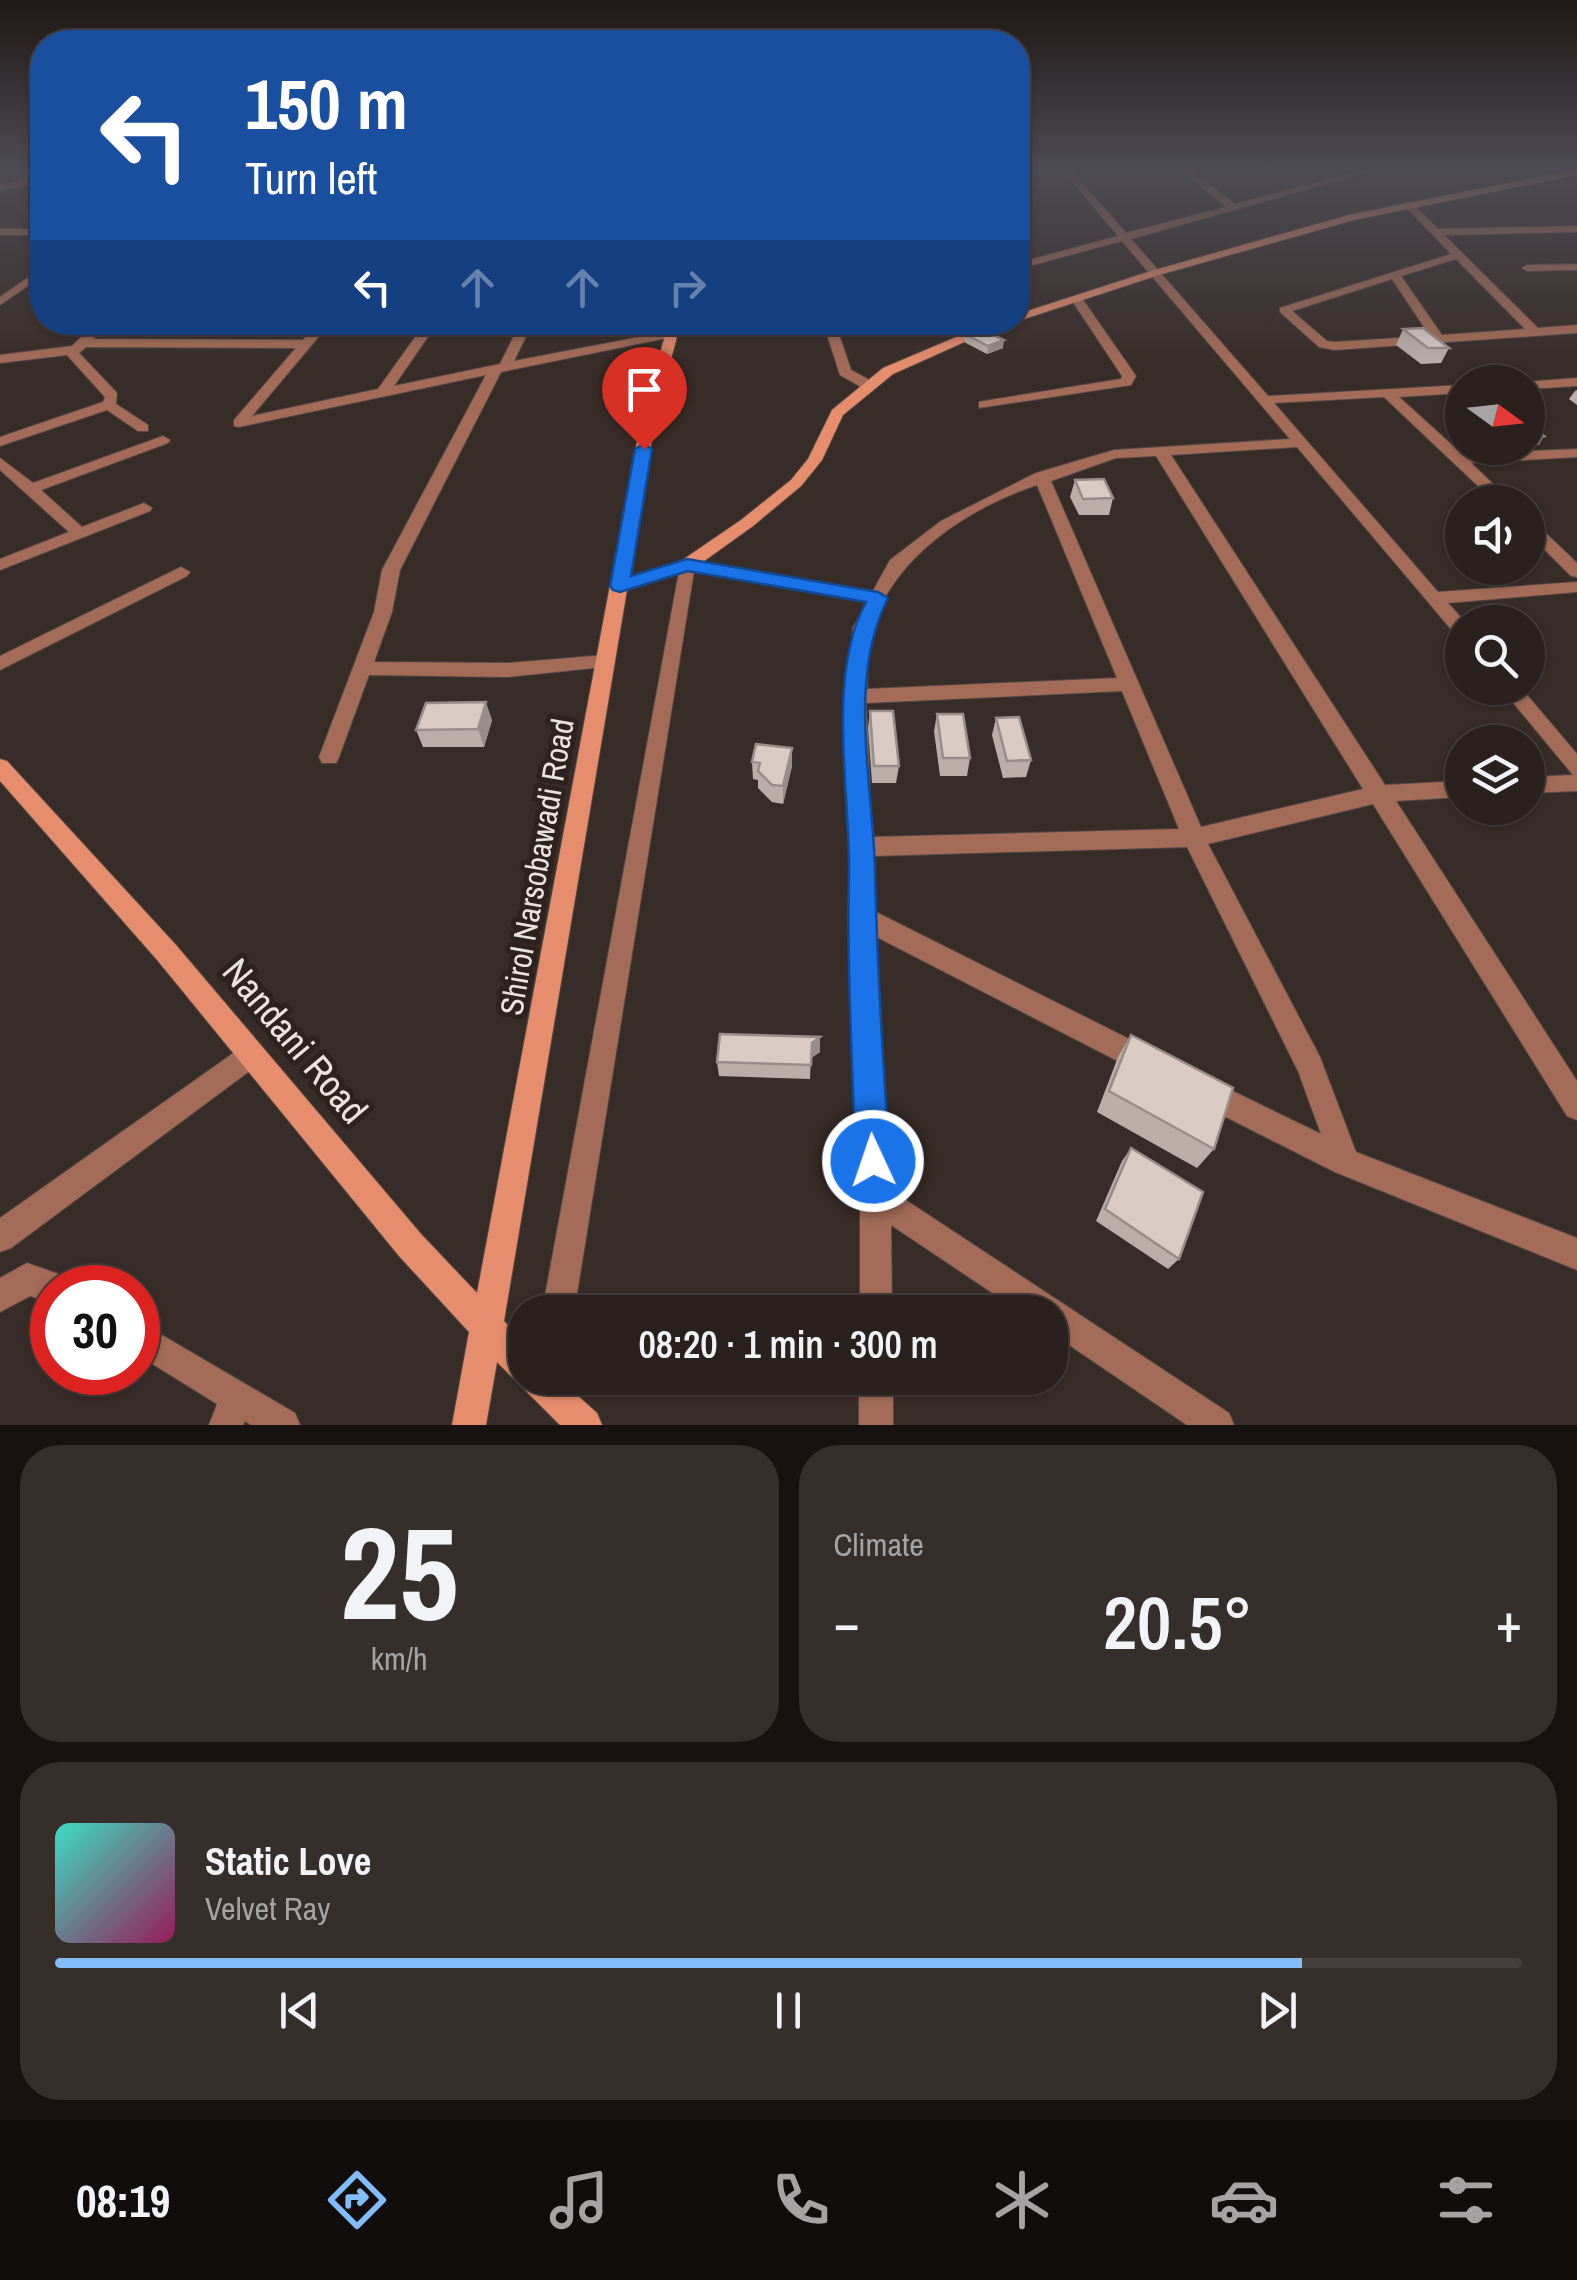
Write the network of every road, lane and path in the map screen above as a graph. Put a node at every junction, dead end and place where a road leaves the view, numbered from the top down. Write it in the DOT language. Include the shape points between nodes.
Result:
graph roads {
  1 [pos="1117,234"];
  2 [pos="1133,234"];
  3 [pos="1300,234"];
  4 [pos="1437,234"];
  5 [pos="1120,237"];
  6 [pos="1458,255"];
  7 [pos="1030,263"];
  8 [pos="1577,266"];
  9 [pos="1527,268"];
  10 [pos="1155,273"];
  11 [pos="1394,274"];
  12 [pos="30,280"];
  13 [pos="1077,298"];
  14 [pos="0,301"];
  15 [pos="1030,314"];
  16 [pos="1577,328"];
  17 [pos="1534,332"];
  18 [pos="89,335"];
  19 [pos="314,335"];
  20 [pos="423,335"];
  21 [pos="519,335"];
  22 [pos="644,335"];
  23 [pos="672,335"];
  24 [pos="833,335"];
  25 [pos="973,335"];
  26 [pos="1440,339"];
  27 [pos="306,344"];
  28 [pos="77,346"];
  29 [pos="4,362"];
  30 [pos="500,368"];
  31 [pos="1577,382"];
  32 [pos="1545,384"];
  33 [pos="868,385"];
  34 [pos="1445,390"];
  35 [pos="383,392"];
  36 [pos="1387,393"];
  37 [pos="1264,400"];
  38 [pos="109,405"];
  39 [pos="984,405"];
  40 [pos="143,428"];
  41 [pos="162,440"];
  42 [pos="0,442"];
  43 [pos="1299,443"];
  44 [pos="1445,446"];
  45 [pos="1160,450"];
  46 [pos="1577,453"];
  47 [pos="1545,455"];
  48 [pos="0,462"];
  49 [pos="1465,465"];
  50 [pos="1042,476"];
  51 [pos="1486,485"];
  52 [pos="33,488"];
  53 [pos="144,508"];
  54 [pos="80,532"];
  55 [pos="1545,541"];
  56 [pos="0,565"];
  57 [pos="687,565"];
  58 [pos="182,572"];
  59 [pos="1577,572"];
  60 [pos="620,586"];
  61 [pos="1577,587"];
  62 [pos="878,598"];
  63 [pos="1434,598"];
  64 [pos="1445,611"];
  65 [pos="606,662"];
  66 [pos="0,664"];
  67 [pos="362,668"];
  68 [pos="1131,684"];
  69 [pos="858,696"];
  70 [pos="1524,705"];
  71 [pos="329,757"];
  72 [pos="0,767"];
  73 [pos="1577,768"];
  74 [pos="1577,783"];
  75 [pos="1545,784"];
  76 [pos="1445,790"];
  77 [pos="1376,794"];
  78 [pos="1194,838"];
  79 [pos="859,847"];
  80 [pos="860,916"];
  81 [pos="249,1055"];
  82 [pos="1577,1106"];
  83 [pos="1345,1162"];
  84 [pos="875,1197"];
  85 [pos="0,1237"];
  86 [pos="1577,1254"];
  87 [pos="30,1279"];
  88 [pos="561,1295"];
  89 [pos="876,1295"];
  90 [pos="1022,1295"];
  91 [pos="0,1296"];
  92 [pos="1068,1326"];
  93 [pos="488,1333"];
  94 [pos="508,1351"];
  95 [pos="160,1355"];
  96 [pos="555,1395"];
  97 [pos="876,1395"];
  98 [pos="232,1411"];
  99 [pos="283,1425"];
  100 [pos="470,1425"];
  101 [pos="585,1425"];
  102 [pos="876,1425"];
  103 [pos="1218,1425"];
  1 -- 5 [label="street"];
  2 -- 5 [label="street"];
  3 -- 10 [label="street"];
  4 -- 6 [label="street"];
  5 -- 7 [label="street"];
  5 -- 10 [label="street"];
  6 -- 11 [label="street"];
  6 -- 17 [label="street"];
  8 -- 9 [label="street"];
  10 -- 13 [label="street"];
  10 -- 37 [label="street"];
  11 -- 26 [label="street"];
  11 -- 26 [label="street" via="1284,310 1328,346"];
  12 -- 14 [label="street"];
  13 -- 15 [label="street"];
  13 -- 39 [label="street" via="1128,379"];
  16 -- 17 [label="street"];
  17 -- 26 [label="street"];
  18 -- 28 [label="street"];
  19 -- 27 [label="street"];
  20 -- 35 [label="street"];
  21 -- 30 [label="street"];
  22 -- 30 [label="street"];
  23 -- 60 [label="street, Shirol Narsobawadi Road" via="650,414"];
  24 -- 33 [label="street" via="845,372"];
  25 -- 33 [label="street"];
  27 -- 28 [label="street" via="204,337"];
  27 -- 35 [label="street" via="239,423"];
  28 -- 29 [label="street"];
  28 -- 38 [label="street" via="112,396"];
  30 -- 35 [label="street"];
  30 -- 67 [label="street" via="391,570"];
  31 -- 32 [label="street"];
  33 -- 57 [label="street" via="837,413 796,483"];
  34 -- 36 [label="street"];
  36 -- 37 [label="street"];
  36 -- 44 [label="street"];
  37 -- 43 [label="street"];
  38 -- 40 [label="street"];
  38 -- 42 [label="street"];
  41 -- 52 [label="street"];
  43 -- 45 [label="street"];
  43 -- 63 [label="street"];
  45 -- 50 [label="street" via="1114,454"];
  45 -- 77 [label="street"];
  46 -- 47 [label="street"];
  48 -- 52 [label="street"];
  49 -- 51 [label="street"];
  50 -- 62 [label="street" via="947,524 896,564"];
  50 -- 68 [label="street"];
  52 -- 54 [label="street"];
  53 -- 54 [label="street"];
  54 -- 56 [label="street"];
  55 -- 59 [label="street"];
  57 -- 60 [label="street"];
  57 -- 62 [label="street"];
  57 -- 88 [label="street"];
  58 -- 66 [label="street"];
  60 -- 65 [label="street, Shirol Narsobawadi Road"];
  61 -- 63 [label="street"];
  62 -- 69 [label="street" via="862,628"];
  63 -- 64 [label="street"];
  65 -- 67 [label="street" via="507,670"];
  65 -- 93 [label="street, Shirol Narsobawadi Road"];
  67 -- 71 [label="street"];
  68 -- 69 [label="street"];
  68 -- 78 [label="street"];
  69 -- 79 [label="street"];
  70 -- 73 [label="street"];
  72 -- 81 [label="street, Nandani Road"];
  74 -- 75 [label="street"];
  76 -- 77 [label="street"];
  77 -- 78 [label="street"];
  77 -- 82 [label="street"];
  78 -- 79 [label="street"];
  78 -- 83 [label="street" via="1310,1066"];
  79 -- 80 [label="street"];
  80 -- 83 [label="street"];
  80 -- 84 [label="street"];
  81 -- 85 [label="street"];
  81 -- 93 [label="street, Nandani Road"];
  83 -- 86 [label="street"];
  84 -- 89 [label="street"];
  84 -- 90 [label="street"];
  87 -- 91 [label="street"];
  92 -- 103 [label="street"];
  93 -- 94 [label="street, Nandani Road"];
  93 -- 100 [label="street, Shirol Narsobawadi Road"];
  95 -- 98 [label="street"];
  96 -- 101 [label="street, Nandani Road"];
  97 -- 102 [label="street"];
  98 -- 99 [label="street"];
}
